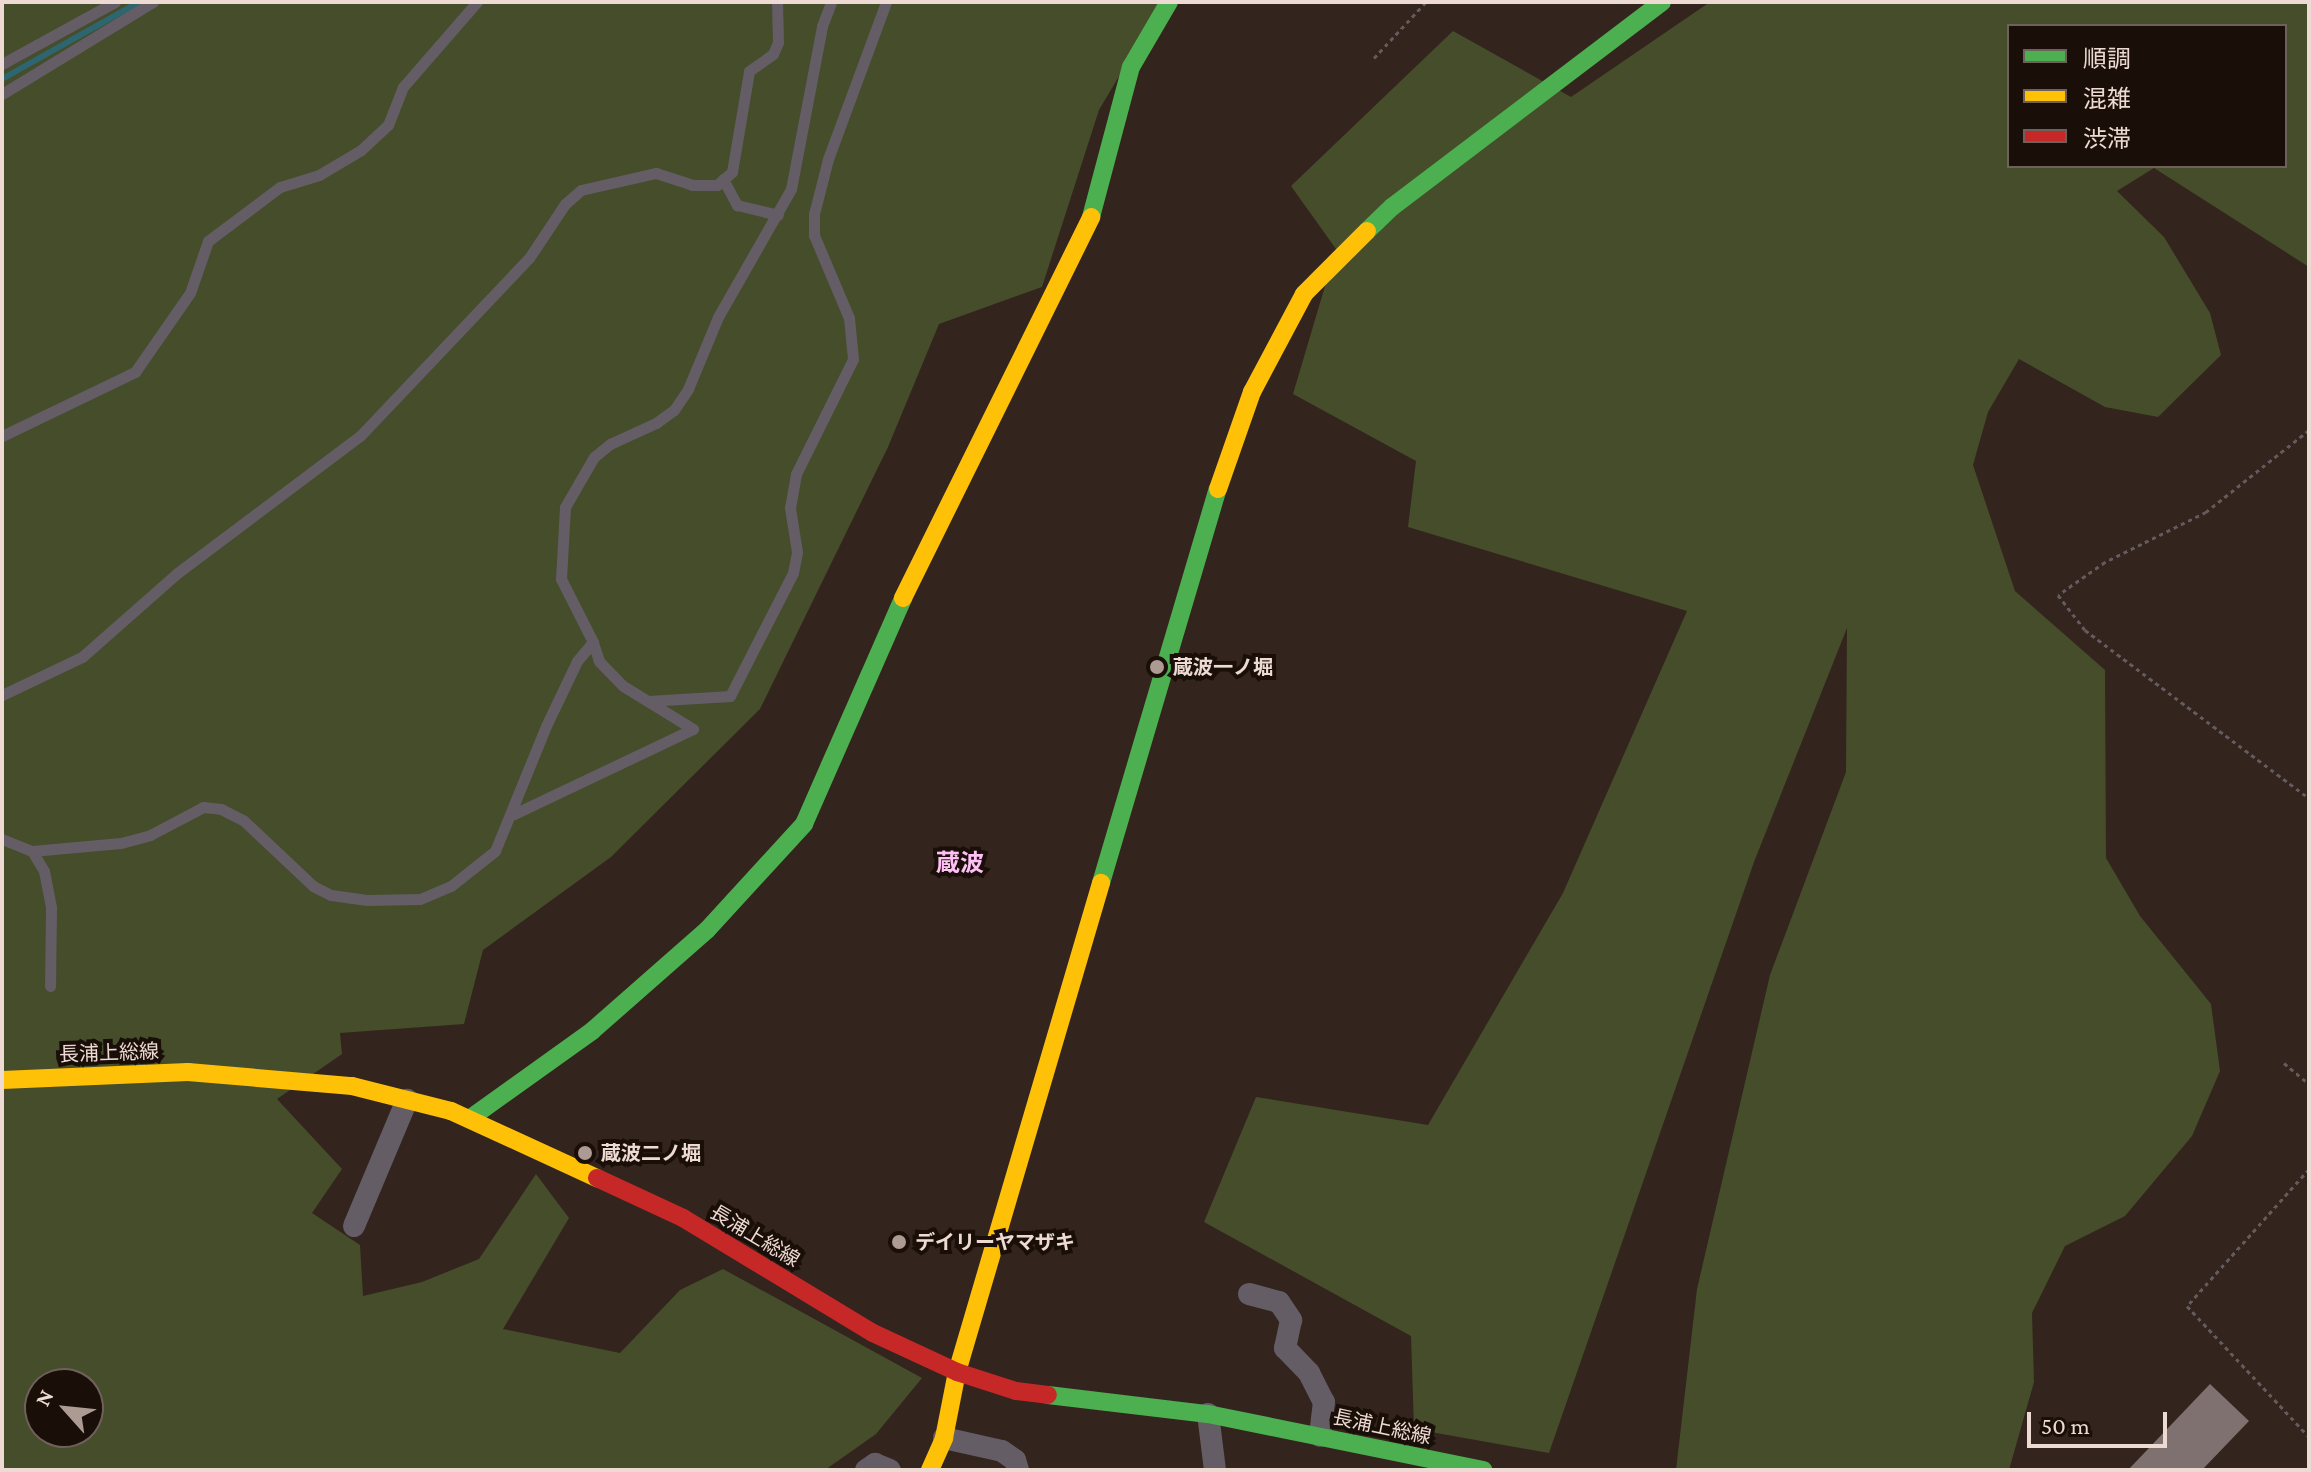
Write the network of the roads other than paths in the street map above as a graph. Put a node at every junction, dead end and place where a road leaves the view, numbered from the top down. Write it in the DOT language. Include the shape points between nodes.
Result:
graph roads {
  1 [pos="115,2"];
  2 [pos="153,2"];
  3 [pos="477,2"];
  4 [pos="777,2"];
  5 [pos="831,2"];
  6 [pos="886,2"];
  7 [pos="1169,2"];
  8 [pos="1662,2"];
  9 [pos="2,64"];
  10 [pos="2,94"];
  11 [pos="723,179"];
  12 [pos="778,215"];
  13 [pos="2,436"];
  14 [pos="593,642"];
  15 [pos="2,695"];
  16 [pos="648,701"];
  17 [pos="514,814"];
  18 [pos="2,839"];
  19 [pos="32,851"];
  20 [pos="50,986"];
  21 [pos="2,1080"];
  22 [pos="407,1100"];
  23 [pos="472,1117"];
  24 [pos="354,1226"];
  25 [pos="1249,1294"];
  26 [pos="957,1372"];
  27 [pos="1208,1414"];
  28 [pos="1320,1436"];
  29 [pos="944,1438"];
  30 [pos="866,1470"];
  31 [pos="890,1470"];
  32 [pos="930,1470"];
  33 [pos="1018,1470"];
  34 [pos="1215,1470"];
  35 [pos="1483,1470"];
  1 -- 9 [label="lane"];
  2 -- 10 [label="lane"];
  3 -- 13 [label="lane" via="403,87 388,125 361,150 319,175 280,187 208,241 190,293 135,372"];
  4 -- 11 [label="lane" via="778,42 773,54 749,71 738,148 732,172"];
  5 -- 12 [label="lane" via="791,189"];
  6 -- 16 [label="lane" via="869,61 828,159 814,214 814,235 849,318 853,359 796,474 790,508 797,552 793,573 730,696"];
  7 -- 23 [label="street" via="1131,67 1088,227 939,517 804,824 707,930 592,1031"];
  8 -- 26 [label="street" via="1392,207 1304,294 1252,392 1224,468"];
  11 -- 12 [label="lane" via="737,205"];
  11 -- 15 [label="lane" via="717,185 692,185 656,173 581,190 565,204 529,258 360,436 176,574 82,657"];
  12 -- 14 [label="lane" via="718,317 674,410 610,444 594,457 571,493 565,507 561,579"];
  14 -- 16 [label="lane" via="599,661"];
  14 -- 17 [label="lane" via="577,661 526,768"];
  16 -- 17 [label="lane" via="693,729"];
  17 -- 19 [label="lane" via="495,851 477,869 420,899 331,895 277,855 243,820 221,809 203,807 150,835 121,843"];
  18 -- 19 [label="lane"];
  19 -- 20 [label="lane" via="44,871 51,908"];
  21 -- 22 [label="street, 長浦上総線" via="188,1072 352,1086"];
  22 -- 23 [label="street, 長浦上総線"];
  22 -- 24 [label="street"];
  23 -- 26 [label="street, 長浦上総線" via="683,1218 873,1333"];
  25 -- 28 [label="street" via="1279,1302 1291,1320 1285,1348 1309,1373 1324,1402"];
  26 -- 27 [label="street, 長浦上総線" via="1068,1401"];
  26 -- 29 [label="street"];
  27 -- 28 [label="street, 長浦上総線"];
  27 -- 34 [label="street"];
  28 -- 35 [label="street, 長浦上総線"];
  29 -- 32 [label="street"];
  29 -- 33 [label="street" via="1002,1451 1015,1460"];
  30 -- 31 [label="street" via="875,1464"];
}
